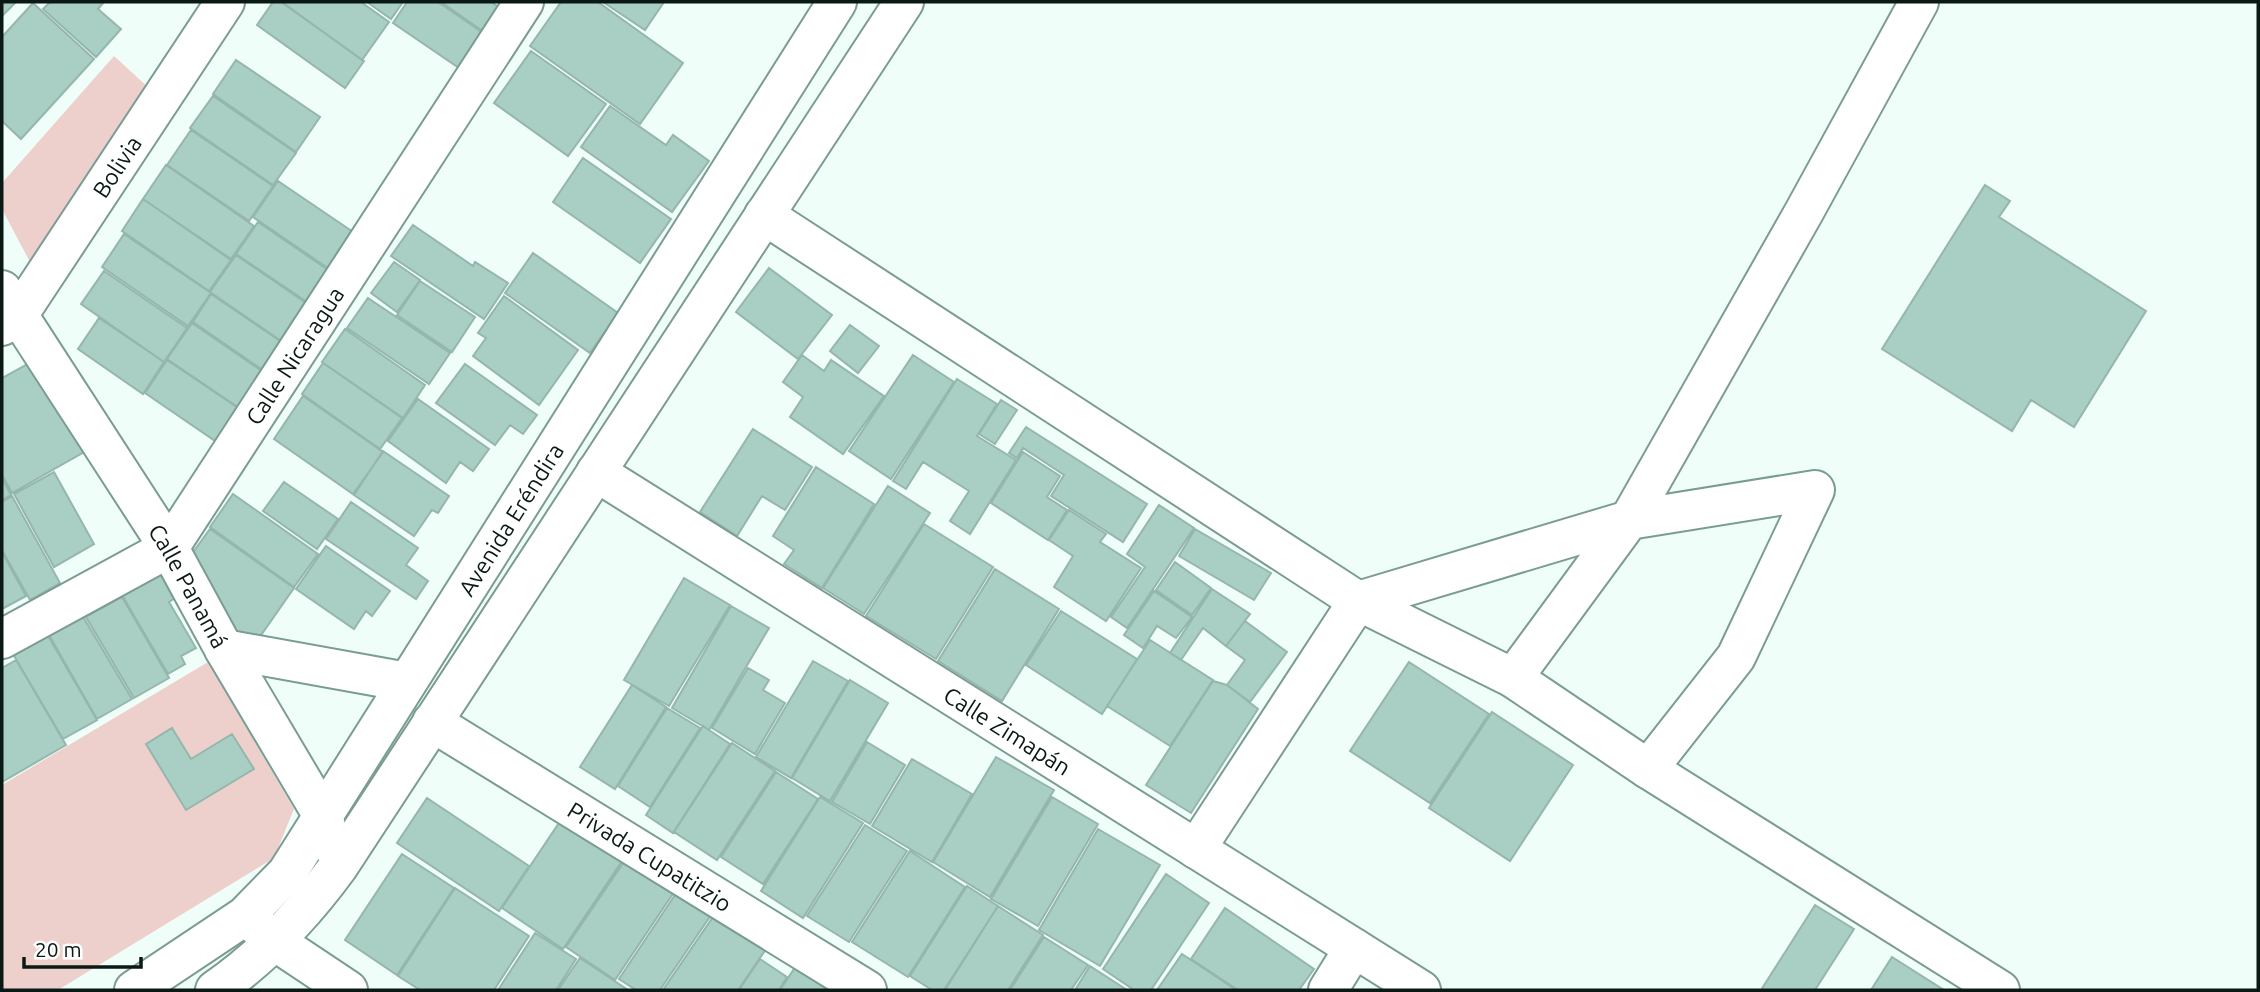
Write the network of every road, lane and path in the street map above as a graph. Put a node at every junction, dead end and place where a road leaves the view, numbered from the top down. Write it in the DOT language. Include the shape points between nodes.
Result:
graph roads {
  1 [pos="225,2"];
  2 [pos="524,2"];
  3 [pos="837,2"];
  4 [pos="904,2"];
  5 [pos="1919,2"];
  6 [pos="764,215"];
  7 [pos="7,311"];
  8 [pos="596,471"];
  9 [pos="1629,520"];
  10 [pos="169,548"];
  11 [pos="1358,601"];
  12 [pos="2,639"];
  13 [pos="224,649"];
  14 [pos="1513,678"];
  15 [pos="407,682"];
  16 [pos="432,722"];
  17 [pos="1648,769"];
  18 [pos="323,816"];
  19 [pos="1196,849"];
  20 [pos="338,867"];
  21 [pos="245,916"];
  22 [pos="276,942"];
  23 [pos="1354,948"];
  24 [pos="134,990"];
  25 [pos="215,990"];
  26 [pos="348,990"];
  27 [pos="867,990"];
  28 [pos="1328,990"];
  29 [pos="1421,990"];
  30 [pos="2000,990"];
  1 -- 7 [label="street, Bolivia"];
  2 -- 10 [label="street, Calle Nicaragua"];
  3 -- 15 [label="street, Avenida Eréndira"];
  4 -- 6 [label="street, Avenida Eréndira"];
  5 -- 9 [label="street"];
  6 -- 8 [label="street, Avenida Eréndira"];
  6 -- 11 [label="street"];
  7 -- 10 [label="street, Calle Panamá"];
  8 -- 16 [label="street, Avenida Eréndira"];
  8 -- 19 [label="street, Calle Zimapán"];
  9 -- 11 [label="street"];
  9 -- 14 [label="street"];
  9 -- 17 [label="street" via="1815,489 1736,657"];
  10 -- 12 [label="street, Calle Nicaragua"];
  10 -- 13 [label="street, Calle Panamá"];
  11 -- 14 [label="street"];
  11 -- 19 [label="street"];
  13 -- 15 [label="street"];
  13 -- 18 [label="street, Calle Panamá"];
  14 -- 17 [label="street"];
  15 -- 18 [label="street, Avenida Eréndira"];
  16 -- 20 [label="street, Avenida Eréndira"];
  16 -- 27 [label="street, Privada Cupatitzio"];
  17 -- 30 [label="street"];
  18 -- 20 [label="street, Calle Panamá"];
  18 -- 21 [label="street, Avenida Eréndira" via="287,873"];
  19 -- 23 [label="street, Calle Zimapán"];
  20 -- 22 [label="street, Avenida Eréndira"];
  21 -- 22 [label="street"];
  21 -- 24 [label="street, Avenida Eréndira"];
  22 -- 25 [label="street, Avenida Eréndira"];
  22 -- 26 [label="street"];
  23 -- 28 [label="street"];
  23 -- 29 [label="street, Calle Zimapán"];
}
